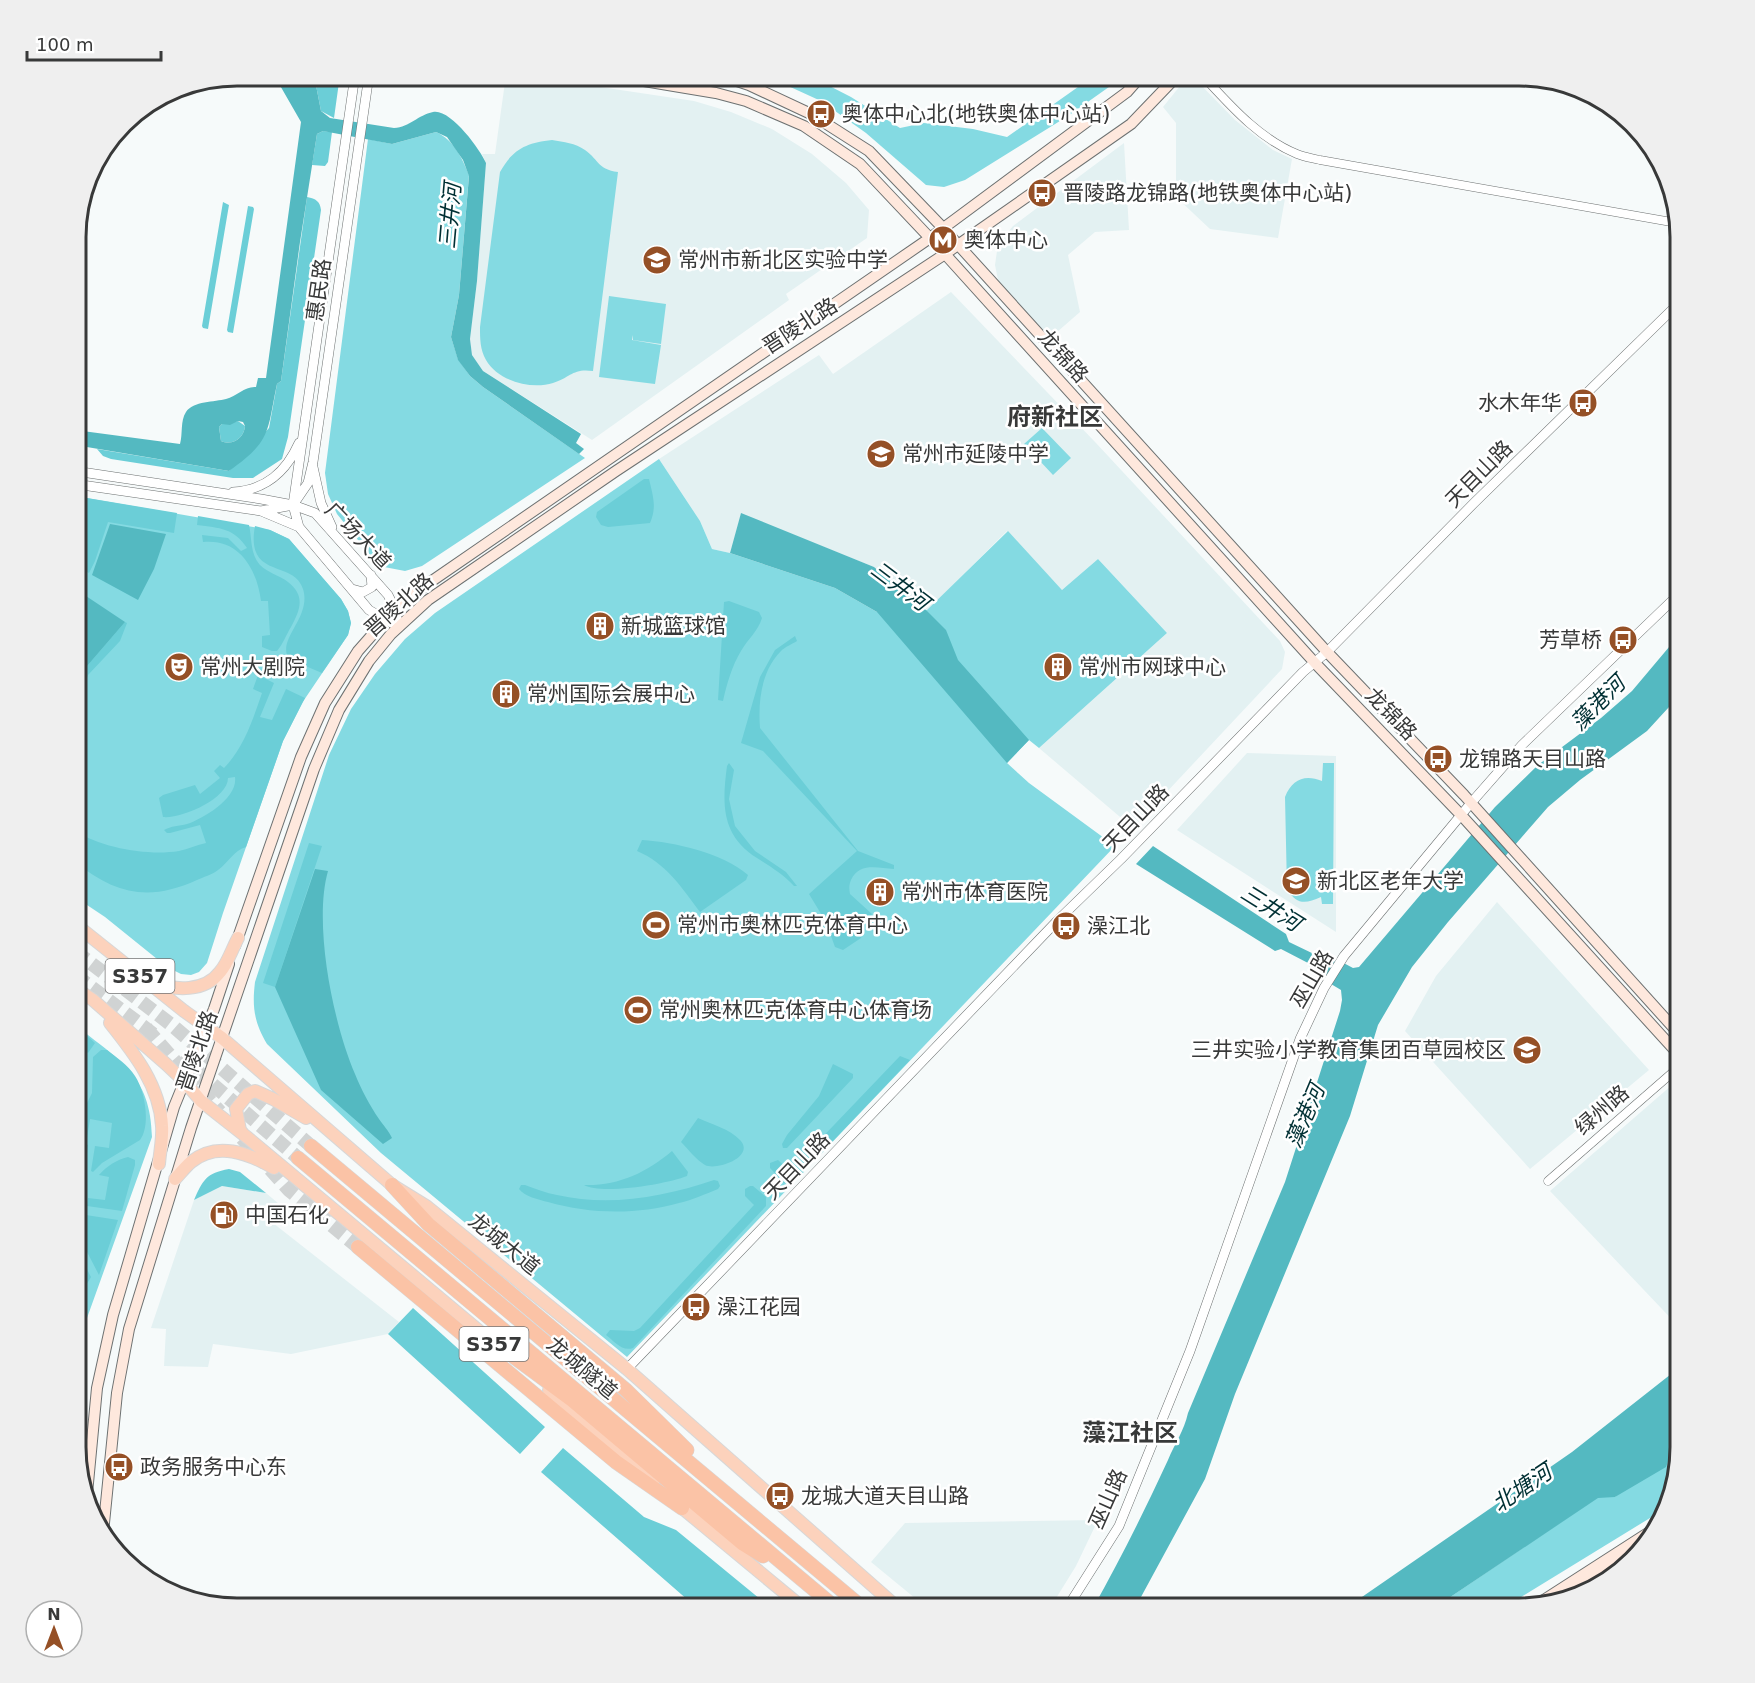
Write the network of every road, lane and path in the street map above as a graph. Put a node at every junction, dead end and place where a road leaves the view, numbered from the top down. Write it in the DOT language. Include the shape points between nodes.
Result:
graph roads {
  1 [pos="353,86"];
  2 [pos="367,86"];
  3 [pos="674,86"];
  4 [pos="761,86"];
  5 [pos="1132,86"];
  6 [pos="1167,86"];
  7 [pos="1212,86"];
  8 [pos="1668,221"];
  9 [pos="943,228"];
  10 [pos="930,238"];
  11 [pos="957,245"];
  12 [pos="945,254"];
  13 [pos="1669,313"];
  14 [pos="304,432"];
  15 [pos="313,462"];
  16 [pos="86,473"];
  17 [pos="86,485"];
  18 [pos="219,492"];
  19 [pos="293,505"];
  20 [pos="261,511"];
  21 [pos="299,527"];
  22 [pos="339,540"];
  23 [pos="371,575"];
  24 [pos="352,589"];
  25 [pos="1669,603"];
  26 [pos="395,609"];
  27 [pos="386,620"];
  28 [pos="399,627"];
  29 [pos="1327,652"];
  30 [pos="1315,663"];
  31 [pos="1471,803"];
  32 [pos="1462,816"];
  33 [pos="86,933"];
  34 [pos="238,938"];
  35 [pos="139,976"];
  36 [pos="86,995"];
  37 [pos="93,1000"];
  38 [pos="1670,1024"];
  39 [pos="206,1026"];
  40 [pos="222,1038"];
  41 [pos="1670,1045"];
  42 [pos="1670,1075"];
  43 [pos="185,1082"];
  44 [pos="201,1101"];
  45 [pos="333,1134"];
  46 [pos="248,1138"];
  47 [pos="310,1146"];
  48 [pos="298,1158"];
  49 [pos="159,1164"];
  50 [pos="175,1179"];
  51 [pos="1548,1181"];
  52 [pos="302,1183"];
  53 [pos="392,1185"];
  54 [pos="358,1247"];
  55 [pos="483,1334"];
  56 [pos="627,1369"];
  57 [pos="89,1478"];
  58 [pos="682,1508"];
  59 [pos="100,1511"];
  60 [pos="1636,1541"];
  61 [pos="821,1573"];
  62 [pos="810,1586"];
  63 [pos="1555,1593"];
  64 [pos="791,1598"];
  65 [pos="824,1598"];
  66 [pos="851,1598"];
  67 [pos="887,1598"];
  68 [pos="1073,1598"];
  1 -- 14 [label="street, 惠民路"];
  2 -- 15 [label="street, 惠民路"];
  3 -- 10 [label="main road, 龙锦路" via="746,101 804,126 860,164"];
  4 -- 9 [label="main road, 龙锦路" via="869,151"];
  5 -- 9 [label="main road, 晋陵北路"];
  6 -- 11 [label="main road, 晋陵北路" via="1131,124"];
  7 -- 8 [label="street" via="1240,115 1298,154"];
  9 -- 10 [label="main road, 晋陵北路"];
  9 -- 11 [label="main road, 龙锦路"];
  10 -- 12 [label="main road, 龙锦路"];
  10 -- 26 [label="main road, 晋陵北路"];
  11 -- 12 [label="main road, 晋陵北路"];
  11 -- 29 [label="main road, 龙锦路"];
  12 -- 28 [label="main road, 晋陵北路" via="606,478 428,600"];
  12 -- 30 [label="main road, 龙锦路"];
  13 -- 29 [label="street, 天目山路"];
  14 -- 18 [label="street" via="291,460 278,474 260,486"];
  14 -- 19 [label="street, 惠民路"];
  15 -- 19 [label="street, 惠民路" via="308,483"];
  15 -- 22 [label="street" via="321,503"];
  16 -- 18 [label="street, 广场大道"];
  17 -- 20 [label="street, 广场大道"];
  18 -- 19 [label="street, 广场大道"];
  19 -- 20 [label="street"];
  19 -- 21 [label="street, 惠民路"];
  19 -- 22 [label="street, 广场大道" via="315,513"];
  20 -- 21 [label="street, 广场大道"];
  21 -- 24 [label="street, 广场大道"];
  22 -- 23 [label="street, 广场大道"];
  23 -- 24 [label="street" via="372,587 363,592"];
  23 -- 26 [label="street, 广场大道"];
  24 -- 27 [label="street, 广场大道" via="369,610"];
  25 -- 31 [label="street, 巫山路" via="1522,745"];
  26 -- 27 [label="main road, 晋陵北路"];
  26 -- 28 [label="street, 广场大道"];
  27 -- 28 [label="street, 广场大道"];
  27 -- 34 [label="main road, 晋陵北路" via="358,651 325,703"];
  28 -- 40 [label="main road, 晋陵北路" via="369,661 335,720 314,769"];
  29 -- 30 [label="street, 天目山路"];
  29 -- 31 [label="main road, 龙锦路"];
  30 -- 32 [label="main road, 龙锦路"];
  30 -- 56 [label="street, 天目山路" via="1057,921"];
  31 -- 32 [label="street, 巫山路"];
  31 -- 38 [label="main road, 龙锦路"];
  32 -- 41 [label="main road, 龙锦路"];
  32 -- 68 [label="street, 巫山路" via="1344,956 1324,988 1300,1039 1190,1351 1119,1526"];
  33 -- 35 [label="main road, 龙城大道 / S357"];
  34 -- 35 [label="main road" via="220,973 203,985 164,987"];
  34 -- 39 [label="main road, 晋陵北路"];
  35 -- 39 [label="main road, 龙城大道 / S357"];
  36 -- 37 [label="main road, S357"];
  37 -- 43 [label="main road, S357"];
  37 -- 49 [label="main road" via="146,1072 156,1096 162,1126"];
  39 -- 40 [label="main road, 龙城大道 / S357"];
  39 -- 43 [label="main road, 晋陵北路"];
  40 -- 44 [label="main road, 晋陵北路"];
  40 -- 45 [label="main road, 龙城大道 / S357"];
  42 -- 51 [label="street, 绿州路"];
  43 -- 44 [label="main road, S357"];
  43 -- 49 [label="main road, 晋陵北路"];
  44 -- 46 [label="main road, S357"];
  44 -- 50 [label="main road, 晋陵北路"];
  45 -- 46 [label="main road" via="255,1091 236,1109 240,1130"];
  45 -- 53 [label="main road, 龙城大道 / S357"];
  46 -- 52 [label="main road, S357"];
  47 -- 61 [label="highway, 龙城隧道"];
  48 -- 62 [label="highway, 龙城隧道"];
  49 -- 57 [label="main road, 晋陵北路" via="100,1371"];
  50 -- 52 [label="main road" via="191,1162 210,1152 231,1150 253,1156"];
  50 -- 59 [label="main road, 晋陵北路" via="129,1329"];
  52 -- 55 [label="main road, S357"];
  53 -- 56 [label="main road, 龙城大道 / S357" via="426,1206"];
  53 -- 61 [label="highway" via="428,1224 626,1390 719,1482"];
  54 -- 58 [label="highway" via="616,1462"];
  55 -- 58 [label="main road, S357"];
  55 -- 62 [label="highway" via="572,1400 742,1543"];
  56 -- 67 [label="main road, 龙城大道 / S357"];
  58 -- 64 [label="main road, S357"];
  60 -- 63 [label="main road"];
  61 -- 66 [label="highway"];
  62 -- 65 [label="highway"];
}
